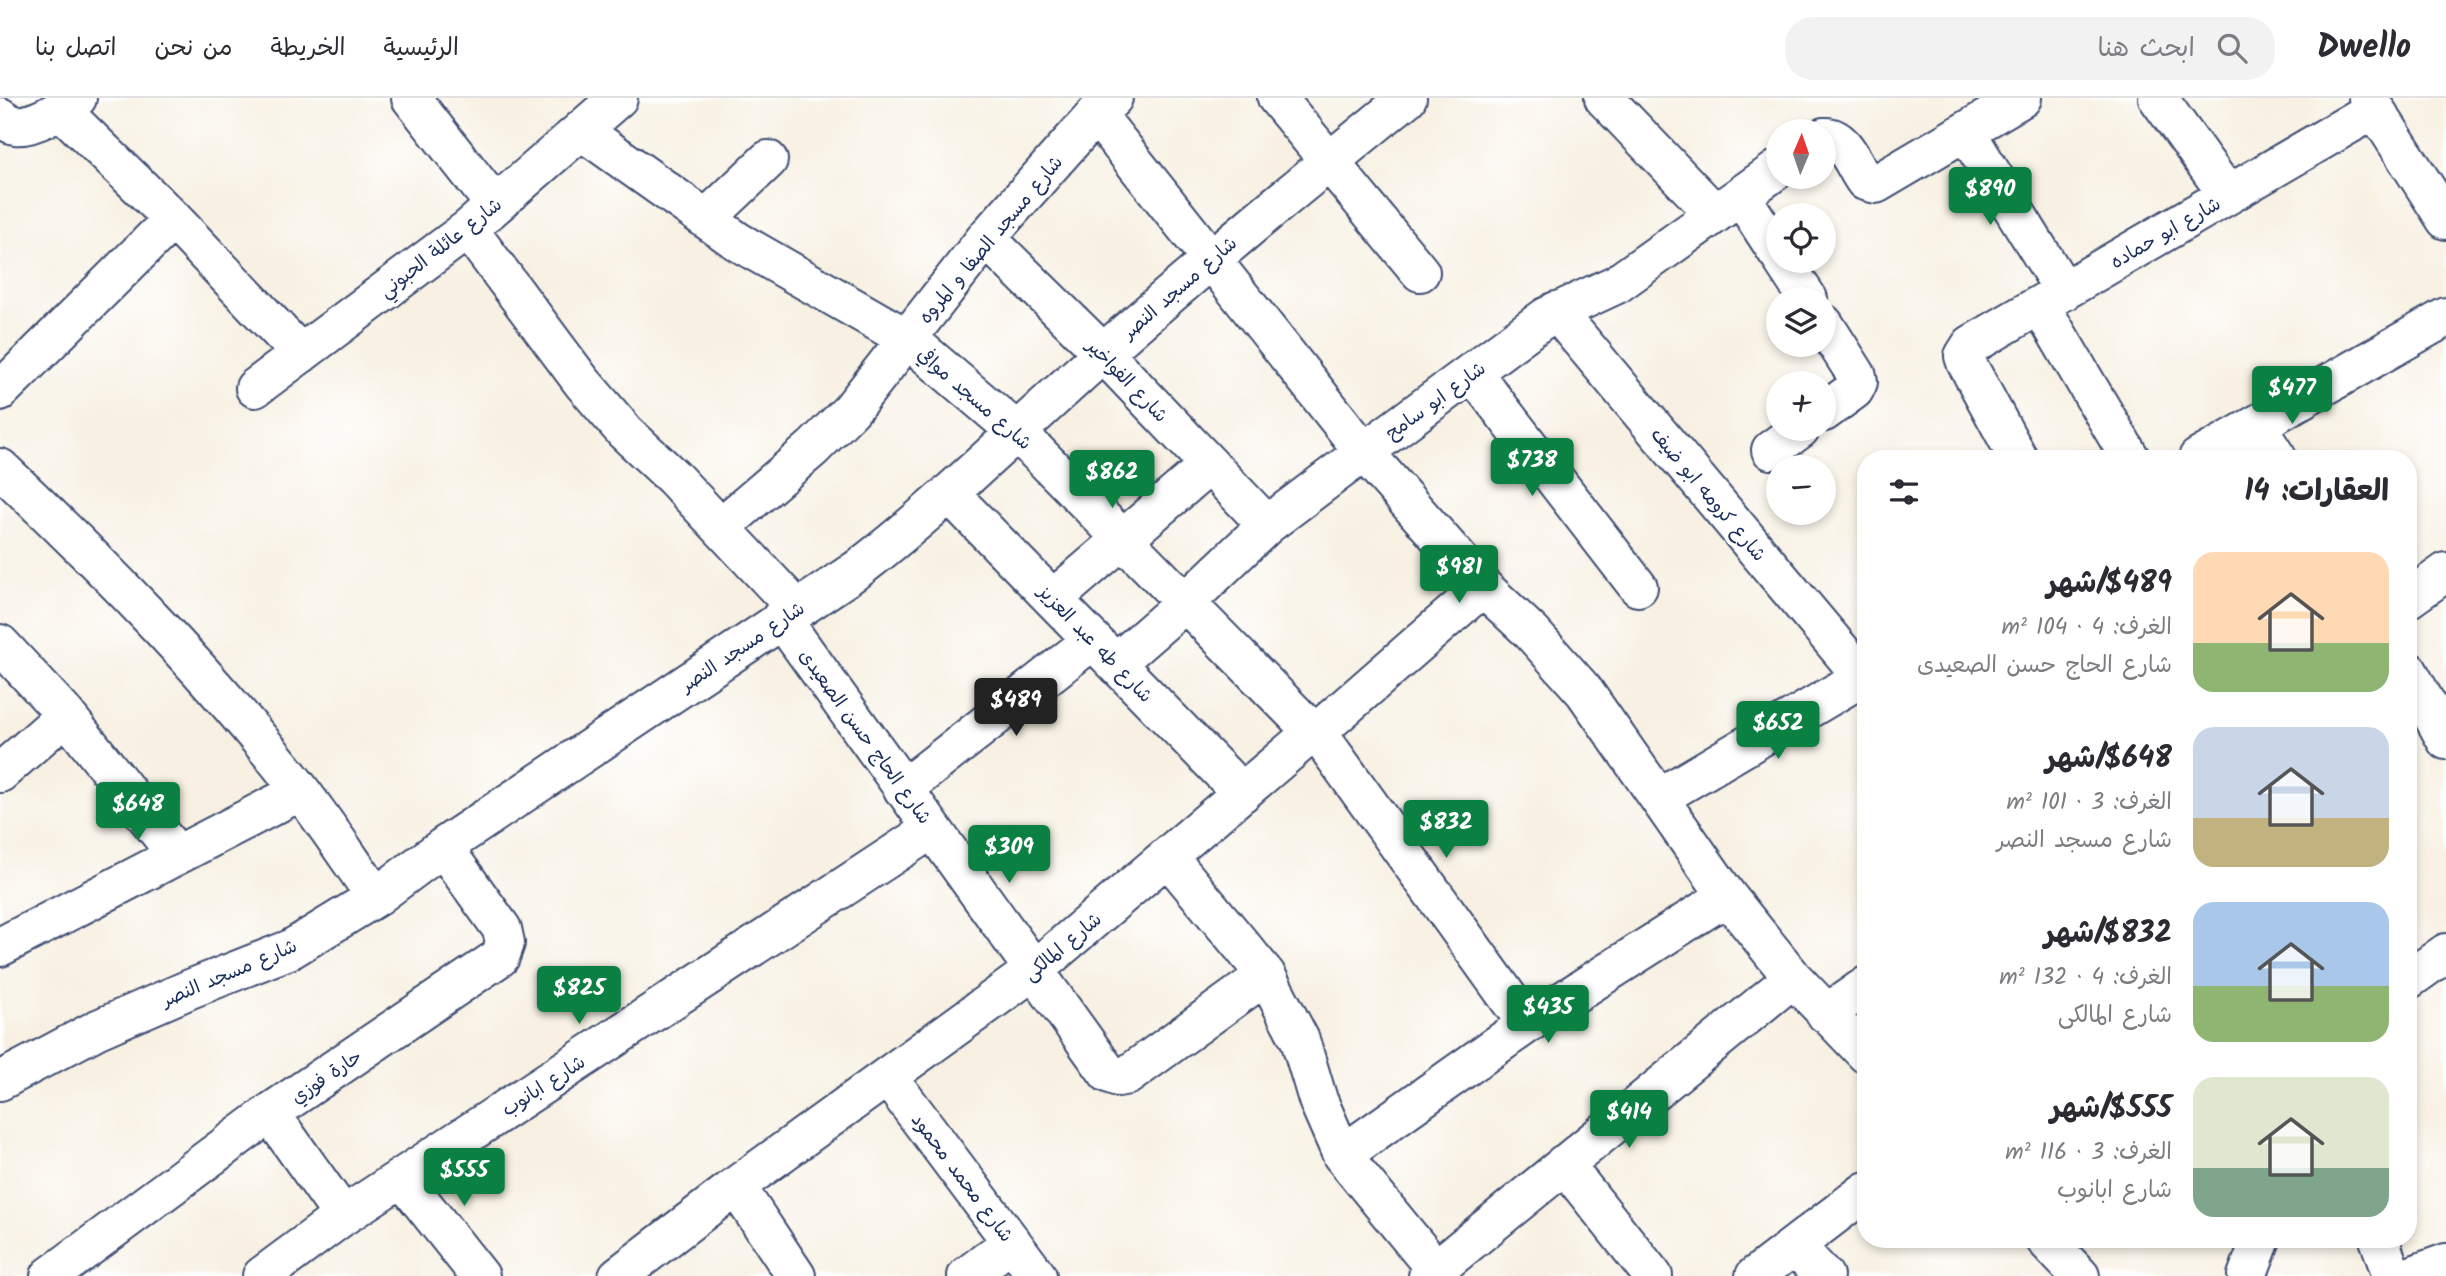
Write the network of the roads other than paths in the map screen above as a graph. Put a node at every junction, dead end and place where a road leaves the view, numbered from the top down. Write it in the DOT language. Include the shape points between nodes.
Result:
graph roads {
  1 [pos="411,98"];
  2 [pos="1278,98"];
  3 [pos="1407,98"];
  4 [pos="1604,98"];
  5 [pos="2022,98"];
  6 [pos="2158,98"];
  7 [pos="2371,103"];
  8 [pos="69,104"];
  9 [pos="1105,106"];
  10 [pos="602,108"];
  11 [pos="0,117"];
  12 [pos="1966,132"];
  13 [pos="1836,140"];
  14 [pos="768,160"];
  15 [pos="1329,161"];
  16 [pos="1766,178"];
  17 [pos="2228,195"];
  18 [pos="1728,205"];
  19 [pos="482,217"];
  20 [pos="173,219"];
  21 [pos="706,219"];
  22 [pos="2446,220"];
  23 [pos="986,238"];
  24 [pos="1766,241"];
  25 [pos="1211,259"];
  26 [pos="1420,272"];
  27 [pos="2052,298"];
  28 [pos="1556,311"];
  29 [pos="2446,317"];
  30 [pos="908,339"];
  31 [pos="1836,344"];
  32 [pos="1103,353"];
  33 [pos="301,354"];
  34 [pos="1472,372"];
  35 [pos="255,388"];
  36 [pos="0,391"];
  37 [pos="1836,403"];
  38 [pos="2256,426"];
  39 [pos="1016,431"];
  40 [pos="2014,450"];
  41 [pos="2126,450"];
  42 [pos="2212,450"];
  43 [pos="2272,450"];
  44 [pos="1364,452"];
  45 [pos="1209,465"];
  46 [pos="0,468"];
  47 [pos="949,493"];
  48 [pos="1267,525"];
  49 [pos="721,527"];
  50 [pos="1123,540"];
  51 [pos="2446,572"];
  52 [pos="1483,587"];
  53 [pos="1638,587"];
  54 [pos="2417,593"];
  55 [pos="1053,599"];
  56 [pos="1185,603"];
  57 [pos="789,614"];
  58 [pos="0,644"];
  59 [pos="1104,652"];
  60 [pos="1857,667"];
  61 [pos="1857,679"];
  62 [pos="2417,687"];
  63 [pos="66,715"];
  64 [pos="1315,732"];
  65 [pos="2446,740"];
  66 [pos="0,773"];
  67 [pos="903,789"];
  68 [pos="301,791"];
  69 [pos="1242,793"];
  70 [pos="1660,797"];
  71 [pos="932,829"];
  72 [pos="443,848"];
  73 [pos="177,855"];
  74 [pos="1168,856"];
  75 [pos="1727,895"];
  76 [pos="376,897"];
  77 [pos="0,947"];
  78 [pos="2446,953"];
  79 [pos="1034,970"];
  80 [pos="2417,974"];
  81 [pos="1266,975"];
  82 [pos="1793,978"];
  83 [pos="1857,992"];
  84 [pos="1826,1014"];
  85 [pos="1527,1024"];
  86 [pos="1857,1045"];
  87 [pos="888,1077"];
  88 [pos="0,1081"];
  89 [pos="270,1113"];
  90 [pos="1342,1155"];
  91 [pos="1564,1164"];
  92 [pos="402,1178"];
  93 [pos="736,1186"];
  94 [pos="1857,1198"];
  95 [pos="343,1216"];
  96 [pos="1012,1242"];
  97 [pos="1795,1246"];
  98 [pos="2054,1248"];
  99 [pos="2258,1248"];
  100 [pos="2382,1248"];
  101 [pos="2446,1263"];
  102 [pos="1435,1274"];
  103 [pos="50,1276"];
  104 [pos="262,1276"];
  105 [pos="480,1276"];
  106 [pos="618,1276"];
  107 [pos="796,1276"];
  108 [pos="967,1276"];
  109 [pos="1037,1276"];
  110 [pos="1653,1276"];
  111 [pos="1755,1276"];
  112 [pos="1824,1276"];
  113 [pos="2080,1276"];
  114 [pos="2247,1276"];
  115 [pos="2392,1276"];
  116 [pos="2410,1276"];
  1 -- 19 [label="street, شارع الحاج حسن الصعيدى"];
  2 -- 15 [label="street"];
  3 -- 15 [label="street, شارع مسجد النصر"];
  4 -- 18 [label="street"];
  5 -- 12 [label="street"];
  6 -- 17 [label="street"];
  7 -- 17 [label="street, شارع ابو حماده"];
  7 -- 22 [label="street"];
  8 -- 11 [label="street" via="23,125 11,125"];
  8 -- 20 [label="street"];
  9 -- 23 [label="street, شارع مسجد الصفا و المروه"];
  9 -- 25 [label="street"];
  10 -- 19 [label="street, شارع عائلة الحبوني"];
  10 -- 21 [label="street, شارع مسجد موافي"];
  12 -- 13 [label="street" via="1872,185"];
  12 -- 27 [label="street"];
  14 -- 21 [label="street"];
  15 -- 25 [label="street, شارع مسجد النصر"];
  15 -- 26 [label="street"];
  16 -- 18 [label="street, شارع ابو سامح"];
  17 -- 27 [label="street, شارع ابو حماده"];
  18 -- 24 [label="street"];
  18 -- 28 [label="street, شارع ابو سامح" via="1617,284"];
  19 -- 33 [label="street, شارع عائلة الحبوني"];
  19 -- 49 [label="street, شارع الحاج حسن الصعيدى" via="582,382 625,432"];
  20 -- 33 [label="street"];
  20 -- 36 [label="street"];
  21 -- 30 [label="street, شارع مسجد موافي"];
  23 -- 30 [label="street, شارع مسجد الصفا و المروه"];
  23 -- 32 [label="street, شارع الفواخير"];
  25 -- 32 [label="street, شارع مسجد النصر"];
  25 -- 44 [label="street"];
  27 -- 40 [label="street, شارع ابو حماده" via="1971,345 1964,356"];
  27 -- 41 [label="street"];
  28 -- 34 [label="street, شارع ابو سامح"];
  28 -- 60 [label="street, شارع كرومه ابو ضيف"];
  29 -- 38 [label="street"];
  30 -- 39 [label="street, شارع مسجد موافي"];
  30 -- 49 [label="street, شارع مسجد الصفا و المروه" via="842,419"];
  31 -- 37 [label="street" via="1858,382"];
  32 -- 39 [label="street, شارع مسجد النصر"];
  32 -- 45 [label="street, شارع الفواخير"];
  33 -- 35 [label="street, شارع عائلة الحبوني"];
  34 -- 44 [label="street, شارع ابو سامح"];
  34 -- 53 [label="street"];
  38 -- 42 [label="street"];
  38 -- 43 [label="street"];
  39 -- 47 [label="street, شارع مسجد النصر"];
  39 -- 50 [label="street, شارع مسجد موافي"];
  44 -- 48 [label="street, شارع ابو سامح"];
  44 -- 52 [label="street"];
  45 -- 48 [label="street, شارع الفواخير"];
  45 -- 50 [label="street"];
  46 -- 68 [label="street" via="93,557 200,671"];
  47 -- 55 [label="street, شارع طه عبد العزيز"];
  47 -- 57 [label="street, شارع مسجد النصر" via="868,561"];
  48 -- 56 [label="street, شارع ابو سامح"];
  49 -- 57 [label="street, شارع الحاج حسن الصعيدى"];
  50 -- 55 [label="street"];
  50 -- 56 [label="street, شارع مسجد موافي"];
  51 -- 54 [label="street"];
  52 -- 64 [label="street, شارع المالكى"];
  52 -- 70 [label="street" via="1584,691"];
  55 -- 59 [label="street, شارع طه عبد العزيز"];
  56 -- 59 [label="street, شارع ابو سامح"];
  56 -- 64 [label="street, شارع مسجد موافي"];
  57 -- 67 [label="street, شارع الحاج حسن الصعيدى"];
  57 -- 72 [label="street, شارع مسجد النصر"];
  58 -- 63 [label="street"];
  59 -- 67 [label="street, شارع ابو سامح"];
  59 -- 69 [label="street, شارع طه عبد العزيز"];
  61 -- 70 [label="street"];
  62 -- 65 [label="street"];
  63 -- 66 [label="street"];
  63 -- 73 [label="street"];
  64 -- 69 [label="street, شارع المالكى"];
  64 -- 85 [label="street, شارع مسجد موافي"];
  67 -- 71 [label="street, شارع الحاج حسن الصعيدى"];
  68 -- 73 [label="street"];
  68 -- 76 [label="street"];
  69 -- 74 [label="street, شارع المالكى"];
  70 -- 75 [label="street"];
  71 -- 79 [label="street, شارع الحاج حسن الصعيدى"];
  71 -- 92 [label="street, شارع ابانوب"];
  72 -- 76 [label="street, شارع مسجد النصر"];
  72 -- 89 [label="street, حارة فوزي" via="502,929 505,943 500,957"];
  73 -- 77 [label="street"];
  74 -- 79 [label="street, شارع المالكى"];
  74 -- 81 [label="street"];
  75 -- 82 [label="street"];
  75 -- 85 [label="street"];
  76 -- 88 [label="street, شارع مسجد النصر" via="291,948 98,1029"];
  78 -- 80 [label="street"];
  79 -- 81 [label="street, شارع الحاج حسن الصعيدى" via="1108,1073 1118,1077 1128,1075"];
  79 -- 87 [label="street, شارع المالكى"];
  81 -- 90 [label="street" via="1300,1040 1318,1100"];
  82 -- 84 [label="street"];
  82 -- 91 [label="street"];
  83 -- 84 [label="street"];
  84 -- 86 [label="street"];
  85 -- 90 [label="street"];
  87 -- 93 [label="street, شارع المالكى"];
  87 -- 96 [label="street, شارع محمد محمود"];
  89 -- 95 [label="street"];
  89 -- 103 [label="street, حارة فوزي"];
  90 -- 102 [label="street"];
  91 -- 102 [label="street"];
  91 -- 110 [label="street"];
  92 -- 95 [label="street, شارع ابانوب"];
  92 -- 105 [label="street"];
  93 -- 106 [label="street, شارع المالكى"];
  93 -- 107 [label="street"];
  94 -- 97 [label="street"];
  95 -- 104 [label="street, شارع ابانوب"];
  96 -- 108 [label="street"];
  96 -- 109 [label="street, شارع محمد محمود"];
  97 -- 111 [label="street"];
  97 -- 112 [label="street"];
  98 -- 113 [label="street"];
  99 -- 114 [label="street"];
  100 -- 115 [label="street"];
  101 -- 116 [label="street"];
}
